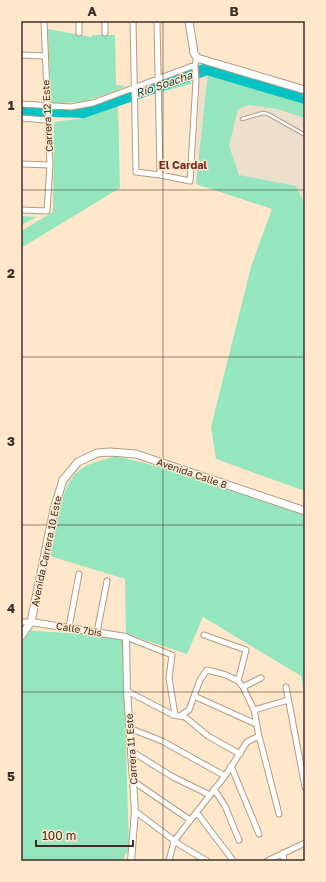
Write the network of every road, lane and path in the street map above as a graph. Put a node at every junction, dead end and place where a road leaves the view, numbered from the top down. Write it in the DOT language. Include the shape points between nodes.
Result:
graph roads {
  1 [pos="44,21"];
  2 [pos="79,21"];
  3 [pos="105,21"];
  4 [pos="133,21"];
  5 [pos="157,21"];
  6 [pos="189,21"];
  7 [pos="79,33"];
  8 [pos="106,33"];
  9 [pos="21,54"];
  10 [pos="45,56"];
  11 [pos="196,64"];
  12 [pos="158,81"];
  13 [pos="134,89"];
  14 [pos="305,90"];
  15 [pos="21,104"];
  16 [pos="46,107"];
  17 [pos="21,118"];
  18 [pos="46,118"];
  19 [pos="242,119"];
  20 [pos="305,135"];
  21 [pos="21,164"];
  22 [pos="50,165"];
  23 [pos="160,175"];
  24 [pos="21,210"];
  25 [pos="78,462"];
  26 [pos="305,511"];
  27 [pos="79,574"];
  28 [pos="106,581"];
  29 [pos="21,622"];
  30 [pos="31,622"];
  31 [pos="69,627"];
  32 [pos="98,632"];
  33 [pos="204,635"];
  34 [pos="21,636"];
  35 [pos="126,637"];
  36 [pos="261,678"];
  37 [pos="238,681"];
  38 [pos="243,687"];
  39 [pos="286,687"];
  40 [pos="127,691"];
  41 [pos="194,696"];
  42 [pos="288,700"];
  43 [pos="254,710"];
  44 [pos="178,715"];
  45 [pos="256,724"];
  46 [pos="129,728"];
  47 [pos="259,736"];
  48 [pos="131,751"];
  49 [pos="240,754"];
  50 [pos="231,766"];
  51 [pos="225,776"];
  52 [pos="133,781"];
  53 [pos="305,787"];
  54 [pos="214,789"];
  55 [pos="210,795"];
  56 [pos="135,811"];
  57 [pos="197,813"];
  58 [pos="279,814"];
  59 [pos="190,820"];
  60 [pos="259,834"];
  61 [pos="175,840"];
  62 [pos="239,840"];
  63 [pos="305,843"];
  64 [pos="283,852"];
  65 [pos="232,858"];
  66 [pos="132,861"];
  67 [pos="169,861"];
  68 [pos="207,861"];
  69 [pos="267,861"];
  70 [pos="284,861"];
  1 -- 10 [label="street, Carrera 12 Este"];
  2 -- 7 [label="street"];
  3 -- 8 [label="street"];
  4 -- 13 [label="street"];
  5 -- 12 [label="street"];
  6 -- 11 [label="main road"];
  9 -- 10 [label="street"];
  10 -- 16 [label="street, Carrera 12 Este"];
  11 -- 12 [label="street"];
  11 -- 14 [label="main road"];
  11 -- 23 [label="street" via="190,181"];
  12 -- 13 [label="street"];
  12 -- 23 [label="street"];
  13 -- 16 [label="street" via="93,103 71,107"];
  13 -- 23 [label="street" via="136,172"];
  15 -- 16 [label="street"];
  16 -- 18 [label="street, Carrera 12 Este"];
  17 -- 18 [label="street"];
  18 -- 22 [label="street, Carrera 12 Este"];
  19 -- 20 [label="lane" via="262,113 268,114"];
  21 -- 22 [label="street"];
  22 -- 24 [label="street, Carrera 12 Este" via="48,211"];
  25 -- 26 [label="main road, Avenida Calle 8" via="97,453 136,454"];
  25 -- 30 [label="main road, Avenida Carrera 10 Este" via="63,480 54,509"];
  27 -- 31 [label="street"];
  28 -- 32 [label="street"];
  29 -- 30 [label="street"];
  30 -- 31 [label="street, Calle 7bis"];
  30 -- 34 [label="main road"];
  31 -- 32 [label="street, Calle 7bis"];
  32 -- 35 [label="street, Calle 7bis"];
  33 -- 37 [label="street" via="246,650"];
  35 -- 40 [label="street, Carrera 11 Este"];
  35 -- 44 [label="street" via="172,655 169,678"];
  36 -- 38 [label="street"];
  37 -- 38 [label="street"];
  37 -- 41 [label="street" via="207,670"];
  38 -- 43 [label="street"];
  39 -- 42 [label="street"];
  40 -- 44 [label="street"];
  40 -- 46 [label="street, Carrera 11 Este"];
  41 -- 44 [label="street" via="190,710"];
  41 -- 45 [label="street"];
  42 -- 43 [label="street"];
  42 -- 53 [label="street"];
  43 -- 45 [label="street"];
  44 -- 49 [label="street" via="185,717 208,736"];
  45 -- 47 [label="street"];
  46 -- 48 [label="street, Carrera 11 Este"];
  46 -- 51 [label="street" via="162,741"];
  47 -- 49 [label="street" via="247,742"];
  47 -- 58 [label="street"];
  48 -- 52 [label="street, Carrera 11 Este"];
  48 -- 55 [label="street"];
  49 -- 50 [label="street"];
  50 -- 51 [label="street"];
  50 -- 60 [label="street"];
  51 -- 54 [label="street"];
  52 -- 56 [label="street, Carrera 11 Este"];
  52 -- 59 [label="street"];
  54 -- 55 [label="street"];
  54 -- 62 [label="street" via="225,806"];
  55 -- 57 [label="street"];
  56 -- 61 [label="street"];
  56 -- 66 [label="street, Carrera 11 Este"];
  57 -- 59 [label="street"];
  57 -- 65 [label="street"];
  59 -- 61 [label="street"];
  61 -- 67 [label="street"];
  61 -- 68 [label="street"];
  63 -- 64 [label="street"];
  64 -- 69 [label="street"];
  64 -- 70 [label="street"];
}
